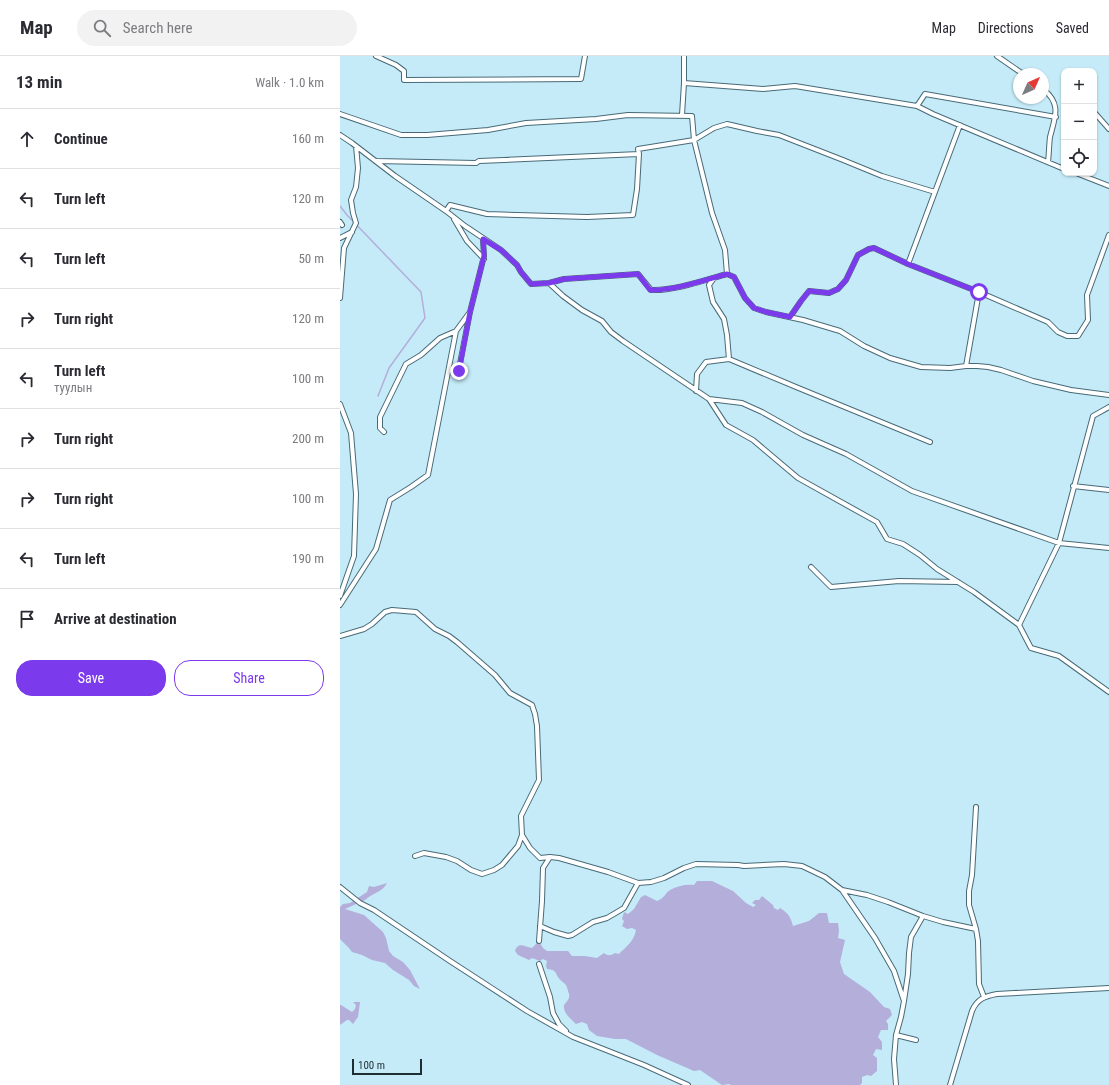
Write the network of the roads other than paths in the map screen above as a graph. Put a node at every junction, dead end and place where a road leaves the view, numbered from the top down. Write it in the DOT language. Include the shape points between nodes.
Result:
graph roads {
  1 [pos="376,56"];
  2 [pos="585,56"];
  3 [pos="684,56"];
  4 [pos="997,56"];
  5 [pos="1014,68"];
  6 [pos="684,83"];
  7 [pos="1049,94"];
  8 [pos="917,106"];
  9 [pos="340,114"];
  10 [pos="682,115"];
  11 [pos="1097,115"];
  12 [pos="1056,117"];
  13 [pos="960,125"];
  14 [pos="1109,129"];
  15 [pos="340,135"];
  16 [pos="694,140"];
  17 [pos="356,146"];
  18 [pos="639,154"];
  19 [pos="375,161"];
  20 [pos="1048,162"];
  21 [pos="1061,167"];
  22 [pos="1084,176"];
  23 [pos="1109,186"];
  24 [pos="935,192"];
  25 [pos="446,211"];
  26 [pos="451,215"];
  27 [pos="352,232"];
  28 [pos="1109,234"];
  29 [pos="340,238"];
  30 [pos="483,239"];
  31 [pos="484,259"];
  32 [pos="908,264"];
  33 [pos="727,274"];
  34 [pos="714,278"];
  35 [pos="549,283"];
  36 [pos="979,292"];
  37 [pos="340,298"];
  38 [pos="470,312"];
  39 [pos="790,317"];
  40 [pos="456,331"];
  41 [pos="729,359"];
  42 [pos="966,366"];
  43 [pos="458,374"];
  44 [pos="696,391"];
  45 [pos="1109,396"];
  46 [pos="708,399"];
  47 [pos="340,404"];
  48 [pos="1109,407"];
  49 [pos="384,432"];
  50 [pos="930,442"];
  51 [pos="1074,486"];
  52 [pos="1109,490"];
  53 [pos="1059,543"];
  54 [pos="1109,548"];
  55 [pos="811,567"];
  56 [pos="958,582"];
  57 [pos="340,596"];
  58 [pos="340,605"];
  59 [pos="1019,625"];
  60 [pos="340,636"];
  61 [pos="1109,692"];
  62 [pos="976,807"];
  63 [pos="522,835"];
  64 [pos="518,846"];
  65 [pos="530,848"];
  66 [pos="415,856"];
  67 [pos="550,857"];
  68 [pos="540,858"];
  69 [pos="543,868"];
  70 [pos="638,883"];
  71 [pos="340,887"];
  72 [pos="842,890"];
  73 [pos="923,916"];
  74 [pos="540,926"];
  75 [pos="976,928"];
  76 [pos="539,941"];
  77 [pos="539,964"];
  78 [pos="1109,988"];
  79 [pos="984,997"];
  80 [pos="904,1001"];
  81 [pos="569,1034"];
  82 [pos="896,1035"];
  83 [pos="916,1040"];
  84 [pos="688,1085"];
  85 [pos="896,1085"];
  86 [pos="950,1085"];
  1 -- 2 [label="street" via="404,71 404,80 486,80 581,79"];
  3 -- 6 [label="street"];
  4 -- 5 [label="street"];
  6 -- 8 [label="street" via="763,89 795,86"];
  6 -- 10 [label="street"];
  7 -- 12 [label="street" via="1054,103"];
  8 -- 12 [label="street" via="925,94"];
  8 -- 13 [label="street"];
  9 -- 10 [label="street" via="401,135 489,130 526,123 628,115"];
  10 -- 16 [label="street" via="692,116"];
  11 -- 14 [label="street"];
  12 -- 20 [label="street" via="1050,139"];
  13 -- 20 [label="street"];
  13 -- 24 [label="street"];
  15 -- 17 [label="street"];
  16 -- 18 [label="street" via="638,149"];
  16 -- 24 [label="street" via="714,128 727,124 779,135 882,176"];
  16 -- 33 [label="street" via="712,213 725,250"];
  17 -- 19 [label="street"];
  17 -- 27 [label="street" via="358,168 356,187 351,200 356,224"];
  18 -- 19 [label="street" via="476,163"];
  18 -- 25 [label="street" via="633,215 487,214 450,206"];
  19 -- 25 [label="street"];
  20 -- 21 [label="street"];
  22 -- 23 [label="street"];
  24 -- 32 [label="street"];
  25 -- 26 [label="street"];
  26 -- 30 [label="street"];
  26 -- 31 [label="street" via="467,241"];
  27 -- 29 [label="street"];
  27 -- 37 [label="street" via="344,248"];
  28 -- 36 [label="street" via="1087,295 1088,320 1078,336 1067,336 1058,332 1048,322"];
  30 -- 31 [label="street"];
  30 -- 35 [label="street" via="501,250 517,265 531,284"];
  31 -- 38 [label="street"];
  32 -- 36 [label="street"];
  32 -- 39 [label="street" via="874,248 869,249 858,255 846,280 838,289 829,293 809,291"];
  33 -- 34 [label="street"];
  33 -- 39 [label="street" via="734,277 745,298 754,308"];
  34 -- 35 [label="street" via="659,290 650,290 638,274 564,279"];
  34 -- 41 [label="street" via="709,285 713,302 724,319"];
  35 -- 44 [label="street" via="582,310 602,321 623,341"];
  36 -- 42 [label="street"];
  38 -- 40 [label="street"];
  38 -- 43 [label="street"];
  39 -- 42 [label="street" via="840,331 890,358 921,367"];
  40 -- 49 [label="street" via="440,338 422,355 406,364 380,417 380,428"];
  40 -- 58 [label="street" via="428,475 390,500 376,549"];
  41 -- 44 [label="street" via="706,362 697,374"];
  41 -- 50 [label="street"];
  42 -- 45 [label="street" via="1001,370 1071,390"];
  44 -- 46 [label="street"];
  46 -- 53 [label="street" via="742,403 846,454 912,491"];
  46 -- 56 [label="street" via="726,425 753,440 798,478 877,522 887,539 903,544"];
  47 -- 57 [label="street" via="351,433 356,494 354,556"];
  48 -- 51 [label="street" via="1093,416"];
  51 -- 52 [label="street"];
  51 -- 53 [label="street"];
  53 -- 54 [label="street"];
  53 -- 59 [label="street"];
  55 -- 56 [label="street" via="830,587 899,581"];
  56 -- 59 [label="street"];
  59 -- 61 [label="street" via="1031,648 1059,656"];
  60 -- 63 [label="street" via="364,629 385,612 416,612 435,629 457,642 495,675 510,693 532,705 537,726 539,780 521,816"];
  62 -- 75 [label="street" via="972,876 968,891"];
  63 -- 64 [label="street"];
  63 -- 65 [label="street"];
  64 -- 65 [label="street"];
  64 -- 66 [label="street" via="502,865 482,874 446,857 424,853"];
  65 -- 68 [label="street"];
  67 -- 68 [label="street"];
  67 -- 69 [label="street"];
  67 -- 70 [label="street" via="608,872"];
  68 -- 69 [label="street"];
  69 -- 74 [label="street"];
  70 -- 72 [label="street" via="664,878 696,864 784,864 802,866"];
  70 -- 74 [label="street" via="624,908 572,935 568,936"];
  71 -- 81 [label="street" via="360,903 527,1011"];
  72 -- 73 [label="street" via="867,895"];
  72 -- 80 [label="street" via="879,944 894,971"];
  73 -- 75 [label="street"];
  73 -- 80 [label="street" via="911,937"];
  74 -- 76 [label="street"];
  75 -- 79 [label="street" via="979,984"];
  77 -- 81 [label="street" via="553,1013"];
  78 -- 79 [label="street" via="997,994"];
  79 -- 86 [label="street" via="977,1002 972,1011"];
  80 -- 82 [label="street"];
  81 -- 84 [label="street"];
  82 -- 83 [label="street"];
  82 -- 85 [label="street"];
}
